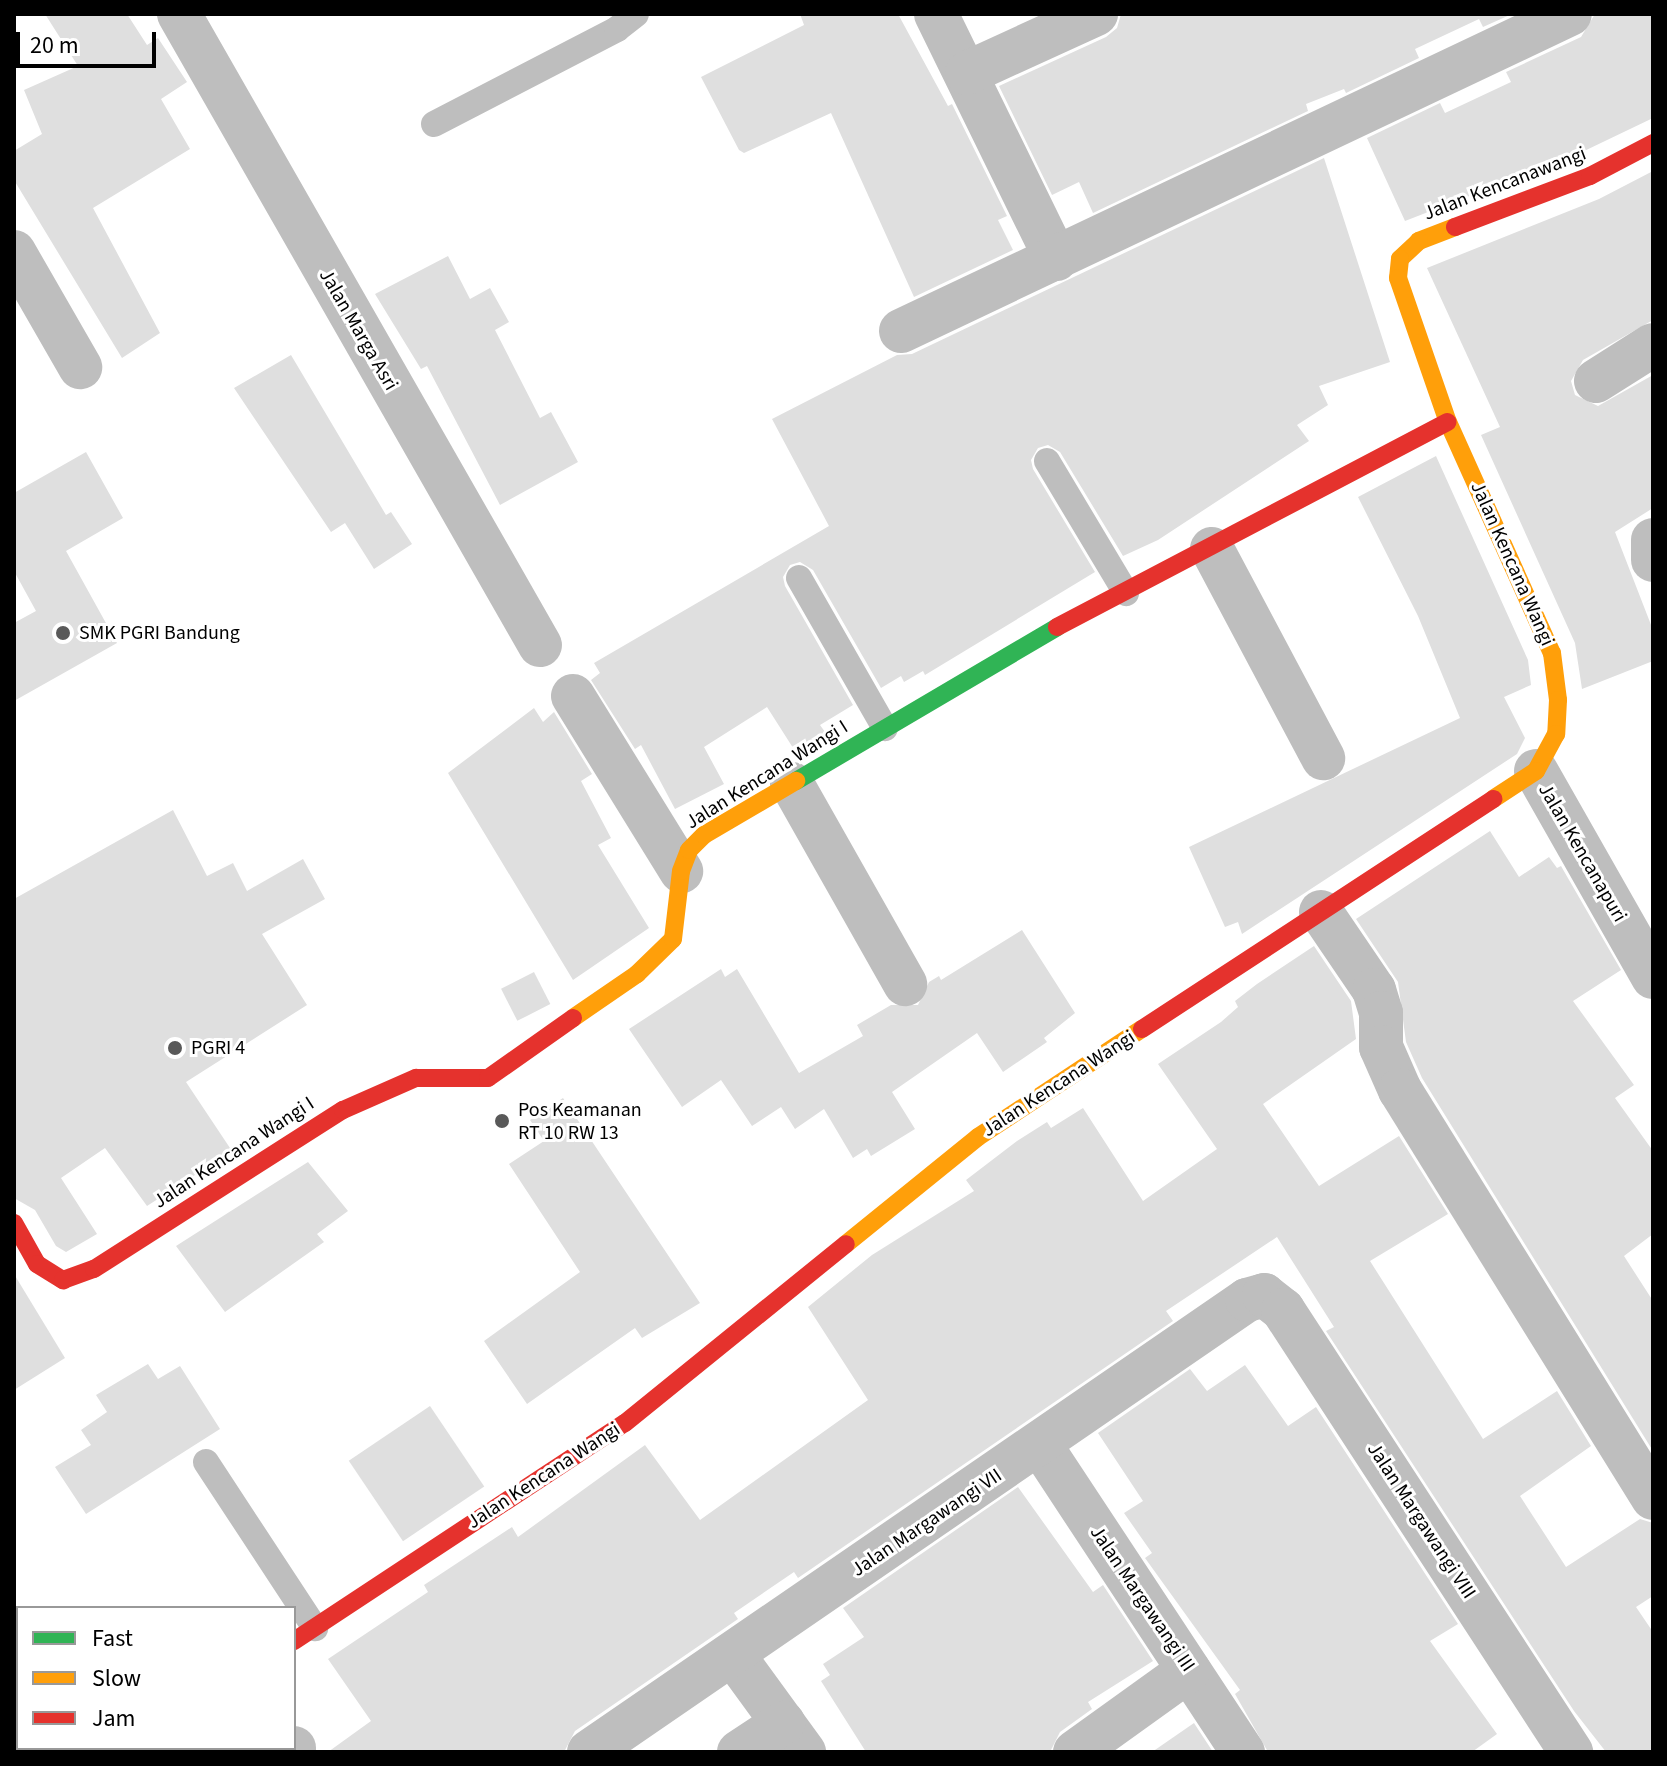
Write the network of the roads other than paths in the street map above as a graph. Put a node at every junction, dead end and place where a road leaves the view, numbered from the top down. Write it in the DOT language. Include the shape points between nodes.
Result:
graph roads {
  1 [pos="179,14"];
  2 [pos="636,14"];
  3 [pos="936,14"];
  4 [pos="1096,14"];
  5 [pos="1570,14"];
  6 [pos="967,73"];
  7 [pos="434,124"];
  8 [pos="1653,143"];
  9 [pos="14,252"];
  10 [pos="1056,259"];
  11 [pos="901,331"];
  12 [pos="1653,345"];
  13 [pos="80,367"];
  14 [pos="1596,381"];
  15 [pos="1448,422"];
  16 [pos="1047,461"];
  17 [pos="1653,540"];
  18 [pos="1212,549"];
  19 [pos="1653,560"];
  20 [pos="799,578"];
  21 [pos="1126,593"];
  22 [pos="540,645"];
  23 [pos="573,696"];
  24 [pos="885,728"];
  25 [pos="1323,758"];
  26 [pos="1536,771"];
  27 [pos="792,784"];
  28 [pos="681,871"];
  29 [pos="1321,912"];
  30 [pos="1653,977"];
  31 [pos="905,984"];
  32 [pos="14,1223"];
  33 [pos="1264,1295"];
  34 [pos="1041,1446"];
  35 [pos="206,1462"];
  36 [pos="1653,1498"];
  37 [pos="289,1606"];
  38 [pos="305,1634"];
  39 [pos="734,1656"];
  40 [pos="1189,1670"];
  41 [pos="794,1738"];
  42 [pos="589,1752"];
  43 [pos="739,1752"];
  44 [pos="1075,1752"];
  45 [pos="1243,1752"];
  46 [pos="1571,1752"];
  1 -- 22 [label="street, Jalan Marga Asri"];
  2 -- 7 [label="lane" via="617,29"];
  3 -- 6 [label="street"];
  4 -- 6 [label="street"];
  5 -- 10 [label="street"];
  6 -- 10 [label="street"];
  8 -- 15 [label="street, Jalan Kencanawangi" via="1590,176 1419,241 1400,259 1398,278"];
  9 -- 13 [label="street"];
  10 -- 11 [label="street"];
  12 -- 14 [label="street"];
  15 -- 18 [label="street, Jalan Kencana Wangi I"];
  15 -- 26 [label="street, Jalan Kencana Wangi" via="1552,653 1556,734"];
  16 -- 21 [label="lane"];
  17 -- 19 [label="street"];
  18 -- 21 [label="street, Jalan Kencana Wangi I"];
  18 -- 25 [label="street"];
  20 -- 24 [label="lane"];
  21 -- 24 [label="street, Jalan Kencana Wangi I" via="1037,638"];
  23 -- 28 [label="street"];
  24 -- 27 [label="street, Jalan Kencana Wangi I"];
  26 -- 29 [label="street, Jalan Kencana Wangi"];
  26 -- 30 [label="street, Jalan Kencanapuri"];
  27 -- 28 [label="street, Jalan Kencana Wangi I" via="704,835 689,850"];
  27 -- 31 [label="street"];
  28 -- 32 [label="street, Jalan Kencana Wangi I" via="673,939 637,974 488,1078 416,1078 343,1110 94,1269 63,1280 37,1264"];
  29 -- 36 [label="street" via="1374,990 1381,1013 1381,1047 1400,1090"];
  29 -- 38 [label="street, Jalan Kencana Wangi" via="978,1137 625,1423"];
  33 -- 34 [label="street, Jalan Margawangi VII" via="1247,1300"];
  33 -- 46 [label="street, Jalan Margawangi VIII" via="1283,1310"];
  34 -- 39 [label="street, Jalan Margawangi VII"];
  34 -- 40 [label="street, Jalan Margawangi III"];
  35 -- 37 [label="lane"];
  39 -- 41 [label="street"];
  39 -- 42 [label="street, Jalan Margawangi VII"];
  40 -- 44 [label="street"];
  40 -- 45 [label="street, Jalan Margawangi III"];
  41 -- 43 [label="street"];
}
